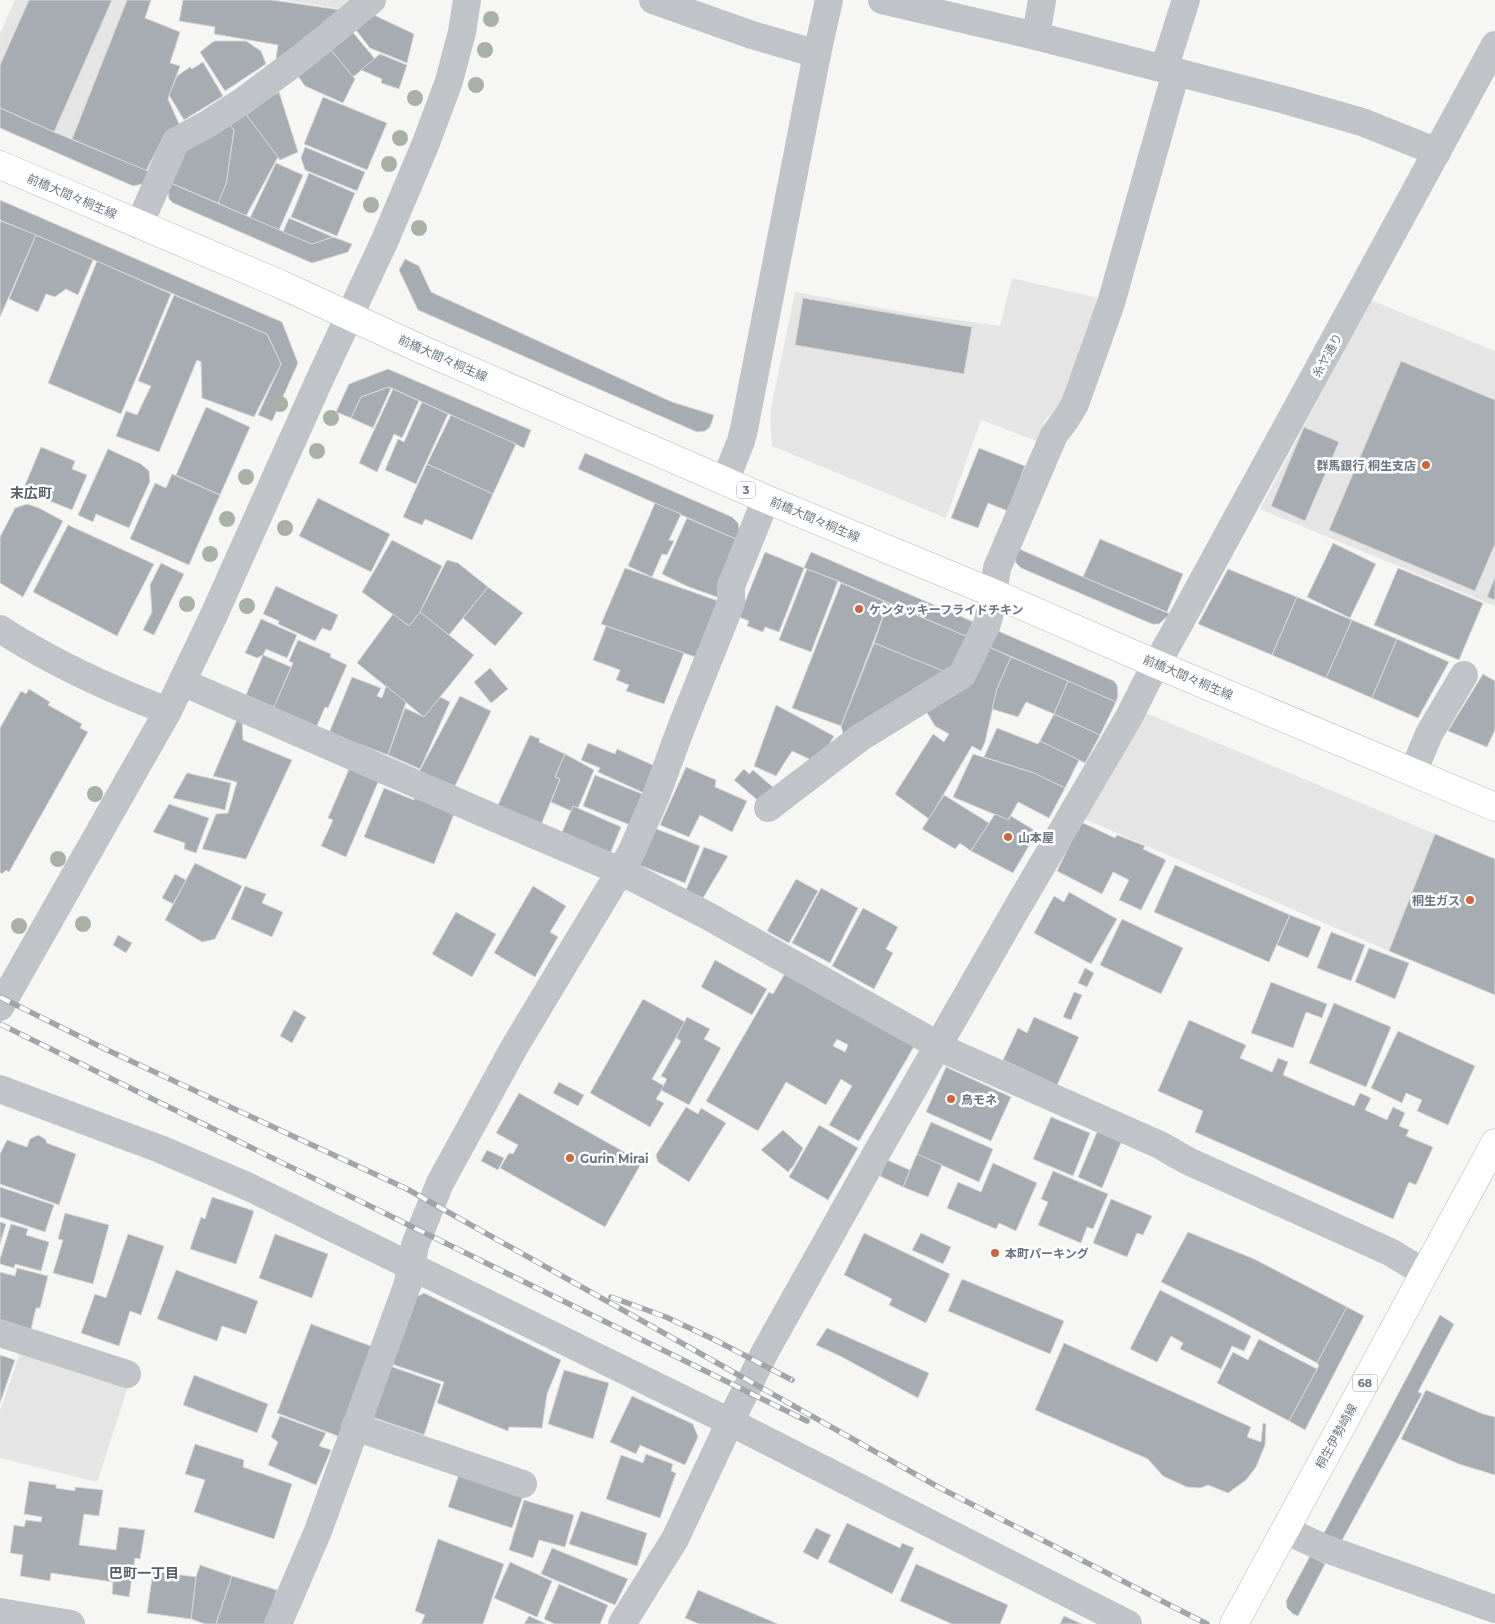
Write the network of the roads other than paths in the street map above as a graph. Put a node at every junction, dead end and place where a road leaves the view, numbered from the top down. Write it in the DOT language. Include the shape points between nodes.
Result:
graph roads {
  1 [pos="372,0"];
  2 [pos="467,0"];
  3 [pos="653,0"];
  4 [pos="829,0"];
  5 [pos="882,0"];
  6 [pos="1042,0"];
  7 [pos="1186,0"];
  8 [pos="1036,36"];
  9 [pos="1495,45"];
  10 [pos="817,54"];
  11 [pos="1170,71"];
  12 [pos="1437,152"];
  13 [pos="0,165"];
  14 [pos="139,225"];
  15 [pos="350,315"];
  16 [pos="725,481"];
  17 [pos="766,499"];
  18 [pos="993,593"];
  19 [pos="0,629"];
  20 [pos="1156,664"];
  21 [pos="1464,676"];
  22 [pos="182,682"];
  23 [pos="168,711"];
  24 [pos="1413,772"];
  25 [pos="1495,806"];
  26 [pos="768,808"];
  27 [pos="620,871"];
  28 [pos="0,1007"];
  29 [pos="938,1045"];
  30 [pos="0,1089"];
  31 [pos="1495,1143"];
  32 [pos="412,1265"];
  33 [pos="1425,1273"];
  34 [pos="0,1333"];
  35 [pos="127,1374"];
  36 [pos="730,1422"];
  37 [pos="355,1427"];
  38 [pos="523,1484"];
  39 [pos="1285,1530"];
  40 [pos="1495,1609"];
  41 [pos="0,1612"];
  42 [pos="71,1624"];
  43 [pos="278,1624"];
  44 [pos="622,1624"];
  45 [pos="1128,1624"];
  46 [pos="1234,1624"];
  1 -- 14 [label="street" via="243,101 176,141"];
  2 -- 15 [label="street" via="457,55 438,112 400,206"];
  3 -- 10 [label="street"];
  4 -- 10 [label="street"];
  5 -- 8 [label="street"];
  6 -- 8 [label="street"];
  7 -- 11 [label="street"];
  8 -- 11 [label="street"];
  9 -- 12 [label="street, 糸ヤ通り"];
  10 -- 16 [label="street" via="744,429"];
  11 -- 12 [label="street" via="1362,122"];
  11 -- 18 [label="street" via="1111,303 1075,404 1054,435 997,568"];
  12 -- 20 [label="street, 糸ヤ通り"];
  13 -- 14 [label="main road, 前橋大間々桐生線 / 3"];
  14 -- 15 [label="main road, 前橋大間々桐生線 / 3"];
  15 -- 16 [label="main road, 前橋大間々桐生線 / 3"];
  15 -- 22 [label="street"];
  16 -- 17 [label="main road, 前橋大間々桐生線 / 3"];
  17 -- 18 [label="main road, 前橋大間々桐生線 / 3"];
  17 -- 27 [label="street" via="731,586 731,603 656,796"];
  18 -- 20 [label="main road, 前橋大間々桐生線 / 3"];
  18 -- 26 [label="street" via="987,624 962,675 861,737"];
  19 -- 23 [label="street" via="78,672"];
  20 -- 24 [label="main road, 前橋大間々桐生線 / 3"];
  20 -- 29 [label="street, 糸ヤ通り" via="1130,717"];
  21 -- 24 [label="street" via="1429,734"];
  22 -- 23 [label="street"];
  22 -- 27 [label="street"];
  23 -- 28 [label="street"];
  24 -- 25 [label="main road, 前橋大間々桐生線 / 3"];
  27 -- 29 [label="street" via="708,916"];
  27 -- 32 [label="street" via="516,1046 440,1183 414,1245"];
  29 -- 33 [label="street" via="1383,1249"];
  29 -- 36 [label="street, 糸ヤ通り" via="766,1350"];
  30 -- 32 [label="street" via="199,1165"];
  31 -- 33 [label="main road, 桐生伊勢崎線 / 68"];
  32 -- 36 [label="street"];
  32 -- 37 [label="street"];
  33 -- 39 [label="main road, 桐生伊勢崎線 / 68"];
  34 -- 35 [label="street"];
  36 -- 44 [label="street, 糸ヤ通り" via="675,1539"];
  36 -- 45 [label="street"];
  37 -- 38 [label="street"];
  37 -- 43 [label="street" via="318,1532"];
  39 -- 40 [label="street" via="1324,1548"];
  39 -- 46 [label="main road, 桐生伊勢崎線 / 68"];
  41 -- 42 [label="street"];
}
